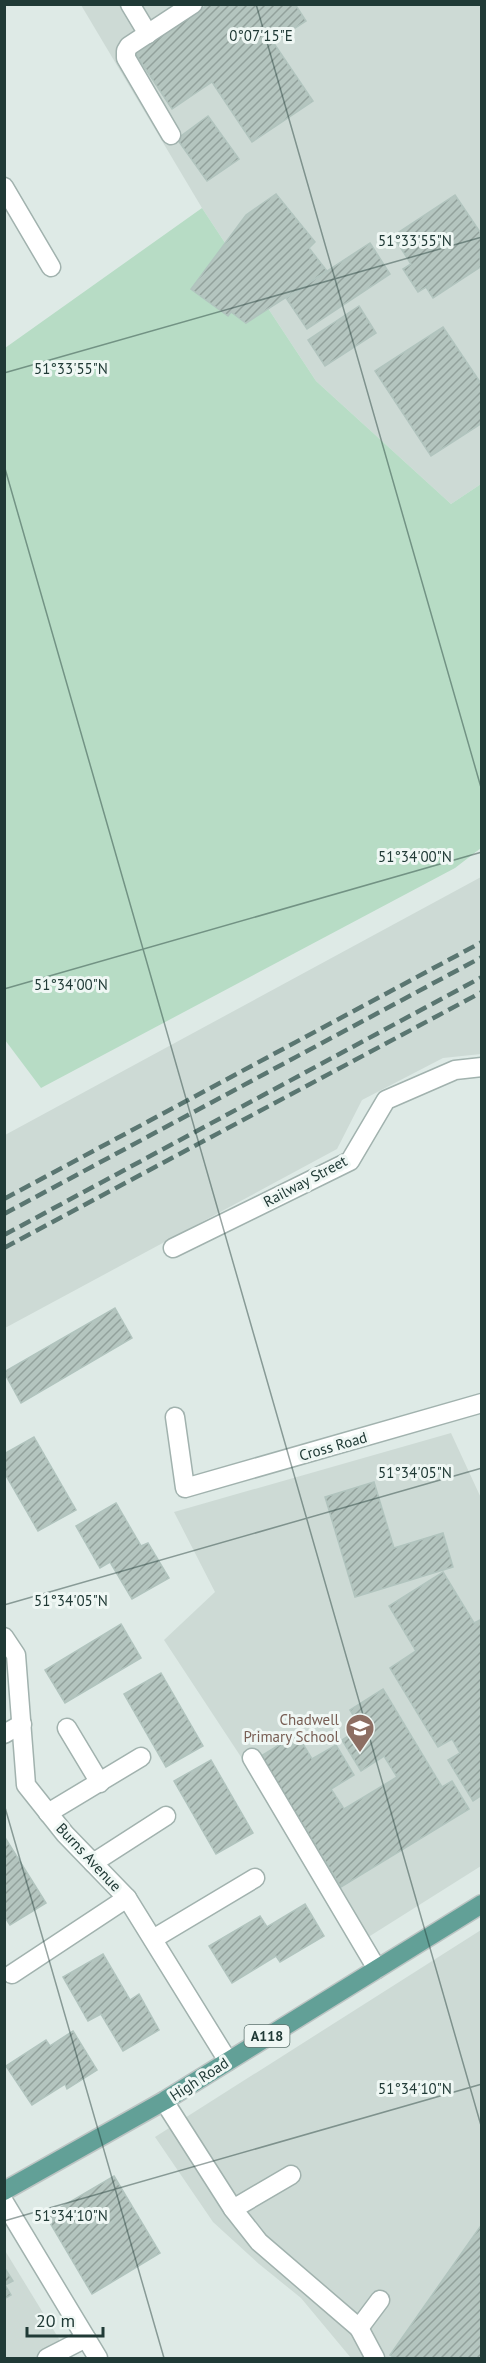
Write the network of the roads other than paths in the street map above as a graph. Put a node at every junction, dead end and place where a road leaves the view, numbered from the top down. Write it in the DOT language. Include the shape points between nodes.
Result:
graph roads {
  1 [pos="130,4"];
  2 [pos="193,4"];
  3 [pos="148,33"];
  4 [pos="171,135"];
  5 [pos="4,187"];
  6 [pos="51,267"];
  7 [pos="482,1066"];
  8 [pos="173,1248"];
  9 [pos="482,1403"];
  10 [pos="175,1417"];
  11 [pos="4,1637"];
  12 [pos="22,1724"];
  13 [pos="67,1728"];
  14 [pos="4,1734"];
  15 [pos="141,1757"];
  16 [pos="252,1758"];
  17 [pos="100,1783"];
  18 [pos="48,1813"];
  19 [pos="166,1816"];
  20 [pos="93,1863"];
  21 [pos="255,1878"];
  22 [pos="127,1898"];
  23 [pos="482,1905"];
  24 [pos="153,1939"];
  25 [pos="377,1968"];
  26 [pos="12,1974"];
  27 [pos="228,2061"];
  28 [pos="164,2101"];
  29 [pos="291,2175"];
  30 [pos="4,2191"];
  31 [pos="4,2202"];
  32 [pos="233,2209"];
  33 [pos="380,2300"];
  34 [pos="359,2328"];
  35 [pos="86,2338"];
  36 [pos="47,2358"];
  37 [pos="98,2358"];
  38 [pos="375,2358"];
  1 -- 3 [label="street"];
  2 -- 3 [label="street"];
  3 -- 4 [label="street" via="129,46 126,58"];
  5 -- 6 [label="street"];
  7 -- 8 [label="street, Railway Street" via="455,1070 386,1101 350,1161"];
  9 -- 10 [label="street, Cross Road" via="185,1488"];
  11 -- 12 [label="street, Burns Avenue" via="16,1655"];
  12 -- 14 [label="street"];
  12 -- 18 [label="street, Burns Avenue" via="26,1785"];
  13 -- 17 [label="street"];
  15 -- 17 [label="street"];
  16 -- 25 [label="street"];
  17 -- 18 [label="street"];
  18 -- 20 [label="street, Burns Avenue"];
  19 -- 20 [label="street"];
  20 -- 22 [label="street, Burns Avenue"];
  21 -- 24 [label="street"];
  22 -- 24 [label="street, Burns Avenue"];
  22 -- 26 [label="street"];
  23 -- 25 [label="main road, High Road / A118"];
  24 -- 27 [label="street, Burns Avenue"];
  25 -- 27 [label="main road, High Road / A118"];
  27 -- 28 [label="main road, High Road / A118"];
  28 -- 30 [label="main road, High Road / A118"];
  28 -- 32 [label="street"];
  29 -- 32 [label="street"];
  31 -- 35 [label="street"];
  32 -- 34 [label="street" via="259,2242"];
  33 -- 34 [label="street"];
  34 -- 38 [label="street"];
  35 -- 36 [label="street"];
  35 -- 37 [label="street"];
}
